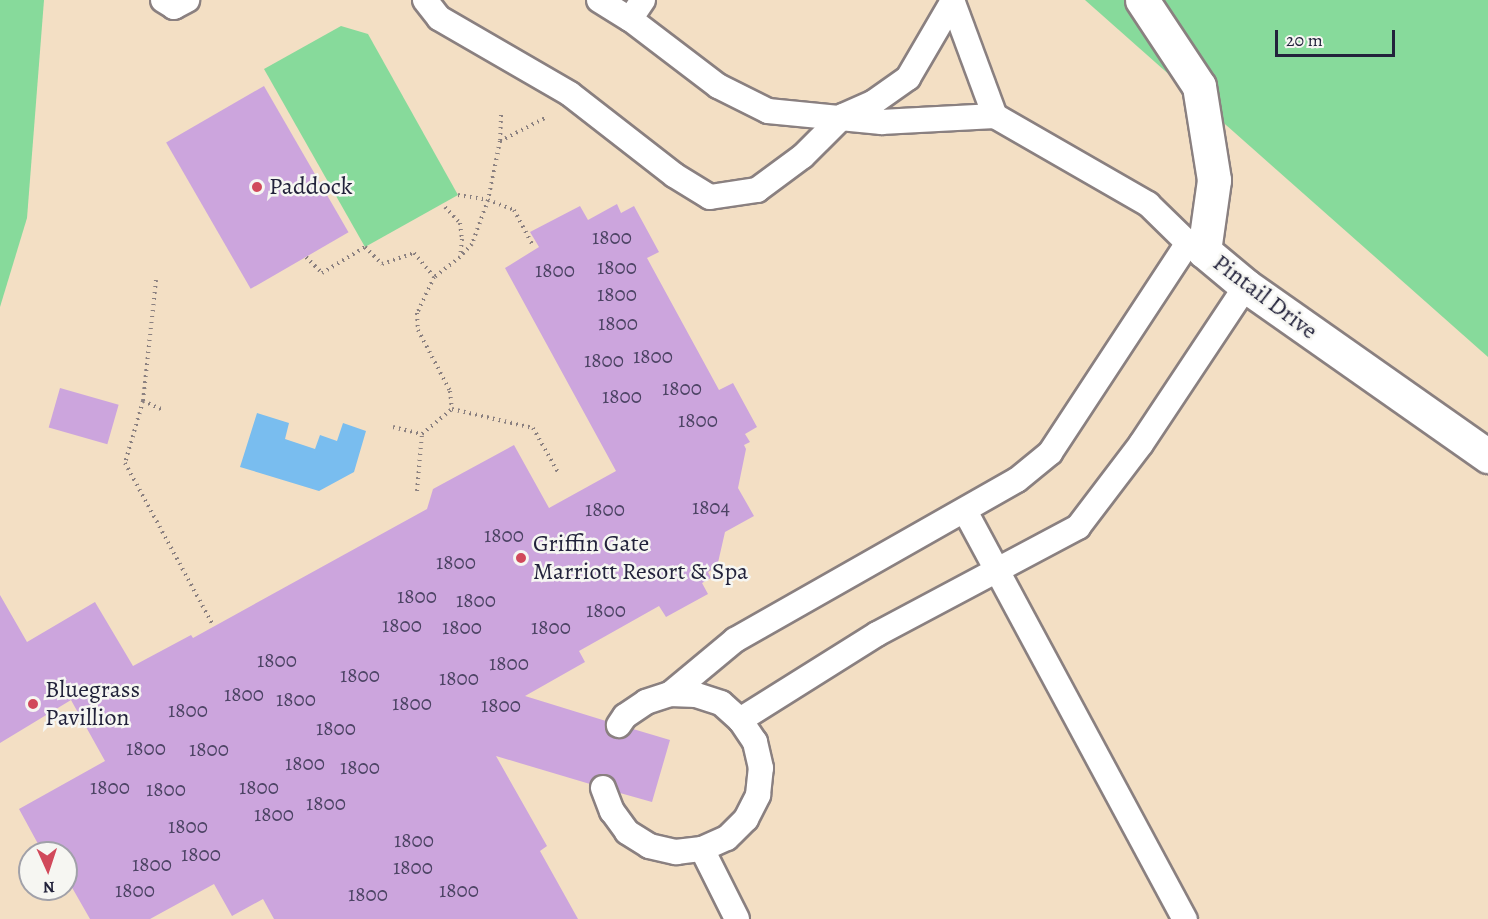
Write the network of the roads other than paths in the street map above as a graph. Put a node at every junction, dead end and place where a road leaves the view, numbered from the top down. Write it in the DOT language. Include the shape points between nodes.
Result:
graph roads {
  1 [pos="164,0"];
  2 [pos="187,0"];
  3 [pos="426,0"];
  4 [pos="599,0"];
  5 [pos="1142,0"];
  6 [pos="953,1"];
  7 [pos="636,10"];
  8 [pos="843,116"];
  9 [pos="995,116"];
  10 [pos="1196,247"];
  11 [pos="1246,286"];
  12 [pos="1488,456"];
  13 [pos="965,511"];
  14 [pos="996,571"];
  15 [pos="670,694"];
  16 [pos="741,720"];
  17 [pos="619,725"];
  18 [pos="603,788"];
  19 [pos="702,849"];
  20 [pos="736,919"];
  21 [pos="1185,919"];
  1 -- 2 [label="lane" via="174,7"];
  3 -- 8 [label="lane" via="439,18 570,94 674,175 711,197 757,190 803,156"];
  4 -- 7 [label="lane"];
  5 -- 10 [label="street, Pintail Drive" via="1199,86 1214,180"];
  6 -- 8 [label="lane" via="908,78 874,102"];
  6 -- 9 [label="lane"];
  7 -- 8 [label="lane" via="718,86 768,111"];
  8 -- 9 [label="lane" via="881,122"];
  9 -- 10 [label="lane" via="1148,204"];
  10 -- 11 [label="street, Pintail Drive"];
  10 -- 13 [label="lane" via="1050,453 1017,480"];
  11 -- 12 [label="street, Pintail Drive"];
  11 -- 14 [label="lane" via="1141,444 1078,527"];
  13 -- 14 [label="lane"];
  13 -- 15 [label="lane" via="735,640"];
  14 -- 16 [label="lane" via="877,634"];
  14 -- 21 [label="lane"];
  15 -- 16 [label="lane" via="696,694 721,703"];
  15 -- 17 [label="lane" via="646,702"];
  16 -- 19 [label="lane" via="755,742 761,768 758,795 746,819 727,838"];
  18 -- 19 [label="lane" via="612,811 627,832 676,852"];
  19 -- 20 [label="lane"];
}
